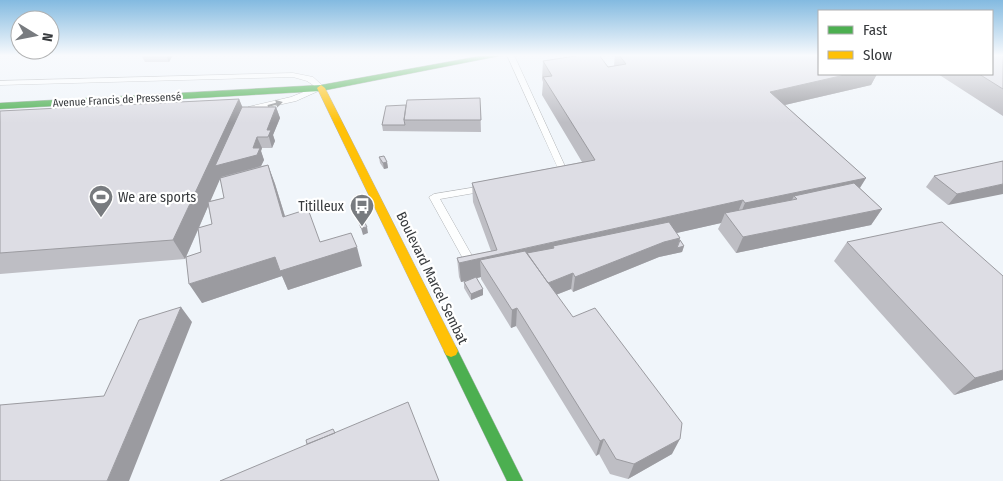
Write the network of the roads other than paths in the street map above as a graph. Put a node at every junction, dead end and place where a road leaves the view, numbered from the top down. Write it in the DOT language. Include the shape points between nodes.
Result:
graph roads {
  1 [pos="200,77"];
  2 [pos="303,77"];
  3 [pos="378,77"];
  4 [pos="520,77"];
  5 [pos="0,83"];
  6 [pos="321,88"];
  7 [pos="0,106"];
  8 [pos="240,110"];
  9 [pos="555,176"];
  10 [pos="490,188"];
  11 [pos="470,261"];
  12 [pos="515,481"];
  1 -- 5 [label="lane"];
  2 -- 6 [label="lane"];
  3 -- 6 [label="street, Avenue Francis de Pressensé"];
  4 -- 9 [label="lane" via="564,175"];
  6 -- 7 [label="street, Avenue Francis de Pressensé"];
  8 -- 6 [label="lane, one-way" via="258,108"];
  6 -- 12 [label="street, Boulevard Marcel Sembat"];
  10 -- 11 [label="lane" via="434,198"];
}
